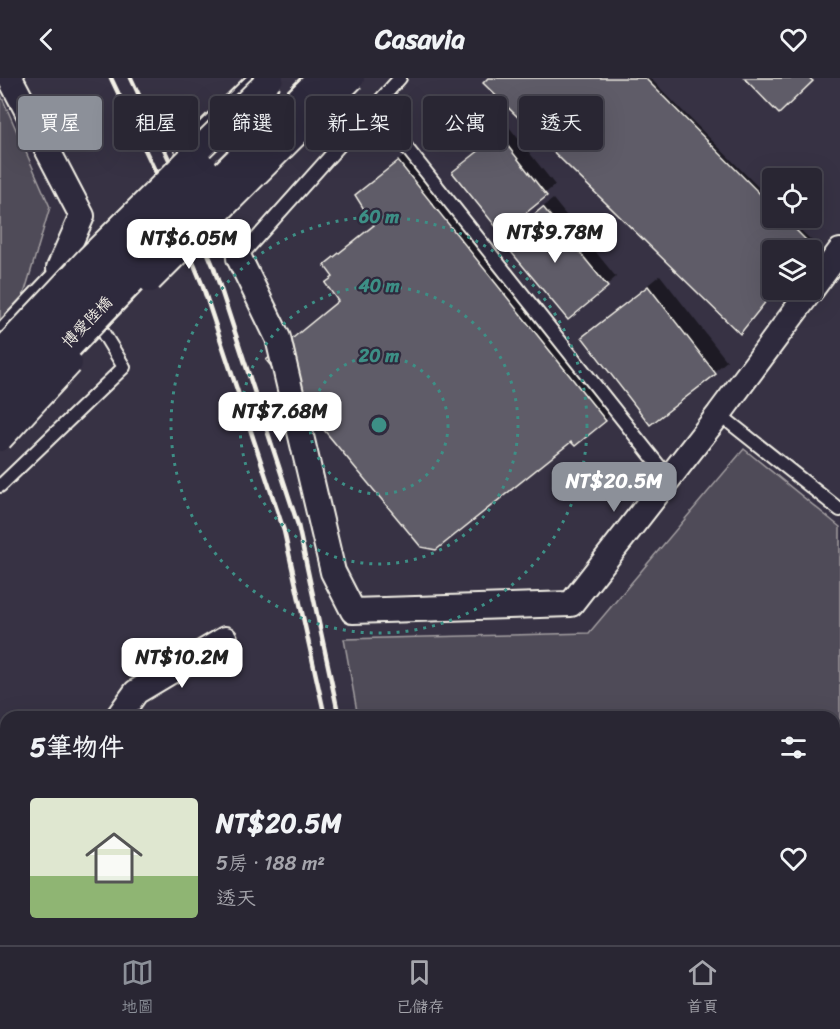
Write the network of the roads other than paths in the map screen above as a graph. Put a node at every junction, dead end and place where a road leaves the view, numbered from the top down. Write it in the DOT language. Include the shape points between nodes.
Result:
graph roads {
  1 [pos="10,78"];
  2 [pos="254,78"];
  3 [pos="271,78"];
  4 [pos="293,78"];
  5 [pos="326,78"];
  6 [pos="352,78"];
  7 [pos="400,78"];
  8 [pos="385,96"];
  9 [pos="337,150"];
  10 [pos="408,150"];
  11 [pos="840,251"];
  12 [pos="239,258"];
  13 [pos="59,268"];
  14 [pos="822,275"];
  15 [pos="803,300"];
  16 [pos="0,332"];
  17 [pos="0,353"];
  18 [pos="0,378"];
  19 [pos="0,413"];
  20 [pos="720,414"];
  21 [pos="0,438"];
  22 [pos="668,477"];
  23 [pos="0,486"];
  24 [pos="840,510"];
  25 [pos="225,639"];
  26 [pos="122,711"];
  1 -- 13 [label="street" via="82,216"];
  2 -- 12 [label="lane" via="182,149"];
  3 -- 17 [label="street, bridge" via="89,258"];
  4 -- 18 [label="main road, 博愛陸橋, bridge"];
  5 -- 19 [label="main road, 博愛陸橋, bridge"];
  6 -- 21 [label="street, bridge" via="154,275"];
  7 -- 8 [label="lane"];
  9 -- 12 [label="lane"];
  10 -- 22 [label="lane"];
  11 -- 14 [label="street"];
  12 -- 22 [label="street" via="278,338 333,572 353,611 571,604"];
  13 -- 16 [label="lane"];
  13 -- 23 [label="lane" via="79,292 124,367"];
  15 -- 20 [label="street"];
  20 -- 22 [label="street"];
  20 -- 24 [label="lane"];
  25 -- 26 [label="street" via="136,692"];
}
